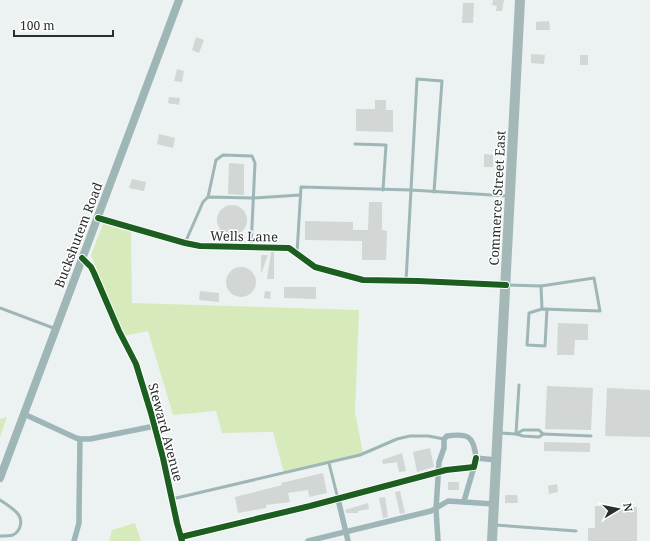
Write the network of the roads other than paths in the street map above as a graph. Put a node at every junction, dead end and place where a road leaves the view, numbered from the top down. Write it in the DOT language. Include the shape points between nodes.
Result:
graph roads {
  1 [pos="179,0"];
  2 [pos="520,0"];
  3 [pos="355,144"];
  4 [pos="383,190"];
  5 [pos="411,190"];
  6 [pos="434,192"];
  7 [pos="300,195"];
  8 [pos="208,197"];
  9 [pos="510,197"];
  10 [pos="253,198"];
  11 [pos="98,218"];
  12 [pos="185,243"];
  13 [pos="251,247"];
  14 [pos="297,254"];
  15 [pos="82,258"];
  16 [pos="406,281"];
  17 [pos="506,285"];
  18 [pos="541,286"];
  19 [pos="0,308"];
  20 [pos="542,309"];
  21 [pos="547,309"];
  22 [pos="56,329"];
  23 [pos="520,385"];
  24 [pos="24,414"];
  25 [pos="155,426"];
  26 [pos="498,433"];
  27 [pos="516,434"];
  28 [pos="543,434"];
  29 [pos="591,436"];
  30 [pos="80,439"];
  31 [pos="444,439"];
  32 [pos="476,458"];
  33 [pos="496,460"];
  34 [pos="329,463"];
  35 [pos="474,467"];
  36 [pos="439,473"];
  37 [pos="0,478"];
  38 [pos="172,499"];
  39 [pos="338,499"];
  40 [pos="0,500"];
  41 [pos="464,501"];
  42 [pos="494,504"];
  43 [pos="436,509"];
  44 [pos="493,525"];
  45 [pos="576,531"];
  46 [pos="346,532"];
  47 [pos="0,536"];
  48 [pos="181,539"];
  49 [pos="74,541"];
  50 [pos="308,541"];
  51 [pos="348,541"];
  52 [pos="438,541"];
  53 [pos="492,541"];
  1 -- 11 [label="main road, Buckshutem Road"];
  2 -- 9 [label="highway, Commerce Street East"];
  3 -- 4 [label="lane" via="386,146"];
  4 -- 5 [label="lane"];
  4 -- 7 [label="lane" via="301,187"];
  5 -- 6 [label="lane"];
  5 -- 6 [label="lane" via="417,79 442,81"];
  5 -- 16 [label="lane"];
  6 -- 9 [label="lane"];
  7 -- 10 [label="lane"];
  7 -- 14 [label="lane"];
  8 -- 10 [label="lane"];
  8 -- 10 [label="lane" via="216,160 224,155 252,156 255,163"];
  8 -- 12 [label="lane" via="203,202"];
  9 -- 17 [label="highway, Commerce Street East"];
  10 -- 13 [label="lane"];
  11 -- 12 [label="street, Wells Lane"];
  11 -- 15 [label="main road, Buckshutem Road"];
  12 -- 13 [label="street, Wells Lane" via="200,246"];
  13 -- 14 [label="street, Wells Lane" via="289,248"];
  14 -- 16 [label="street, Wells Lane" via="314,267 362,280"];
  15 -- 22 [label="main road, Buckshutem Road"];
  15 -- 25 [label="street, Steward Avenue" via="91,267 136,364"];
  16 -- 17 [label="street, Wells Lane"];
  17 -- 18 [label="lane"];
  17 -- 26 [label="highway, Commerce Street East"];
  18 -- 20 [label="lane"];
  18 -- 21 [label="lane" via="594,278 600,311"];
  19 -- 22 [label="lane"];
  20 -- 21 [label="lane"];
  20 -- 21 [label="lane" via="529,313 527,345 546,346"];
  22 -- 24 [label="main road, Buckshutem Road"];
  23 -- 27 [label="lane"];
  24 -- 30 [label="street"];
  24 -- 37 [label="main road, Buckshutem Road"];
  25 -- 30 [label="street"];
  25 -- 38 [label="street, Steward Avenue"];
  26 -- 27 [label="lane"];
  26 -- 33 [label="highway, Commerce Street East"];
  27 -- 28 [label="lane" via="539,437"];
  27 -- 28 [label="lane" via="523,430 539,430"];
  28 -- 29 [label="lane"];
  30 -- 49 [label="street" via="79,524"];
  31 -- 32 [label="street" via="446,436 467,435 472,439"];
  31 -- 34 [label="lane" via="410,436 360,455"];
  31 -- 36 [label="street"];
  32 -- 33 [label="street"];
  32 -- 35 [label="street"];
  33 -- 42 [label="highway, Commerce Street East"];
  34 -- 38 [label="lane"];
  34 -- 39 [label="lane"];
  35 -- 36 [label="street"];
  35 -- 41 [label="street"];
  36 -- 39 [label="street"];
  36 -- 43 [label="street"];
  38 -- 48 [label="street, Steward Avenue"];
  39 -- 46 [label="street"];
  39 -- 48 [label="street"];
  40 -- 47 [label="lane" via="18,514 21,524 16,533"];
  41 -- 42 [label="street"];
  41 -- 43 [label="street" via="444,502"];
  42 -- 44 [label="highway, Commerce Street East"];
  43 -- 46 [label="street"];
  43 -- 52 [label="street"];
  44 -- 45 [label="lane"];
  44 -- 53 [label="highway, Commerce Street East"];
  46 -- 50 [label="street"];
  46 -- 51 [label="street"];
}
